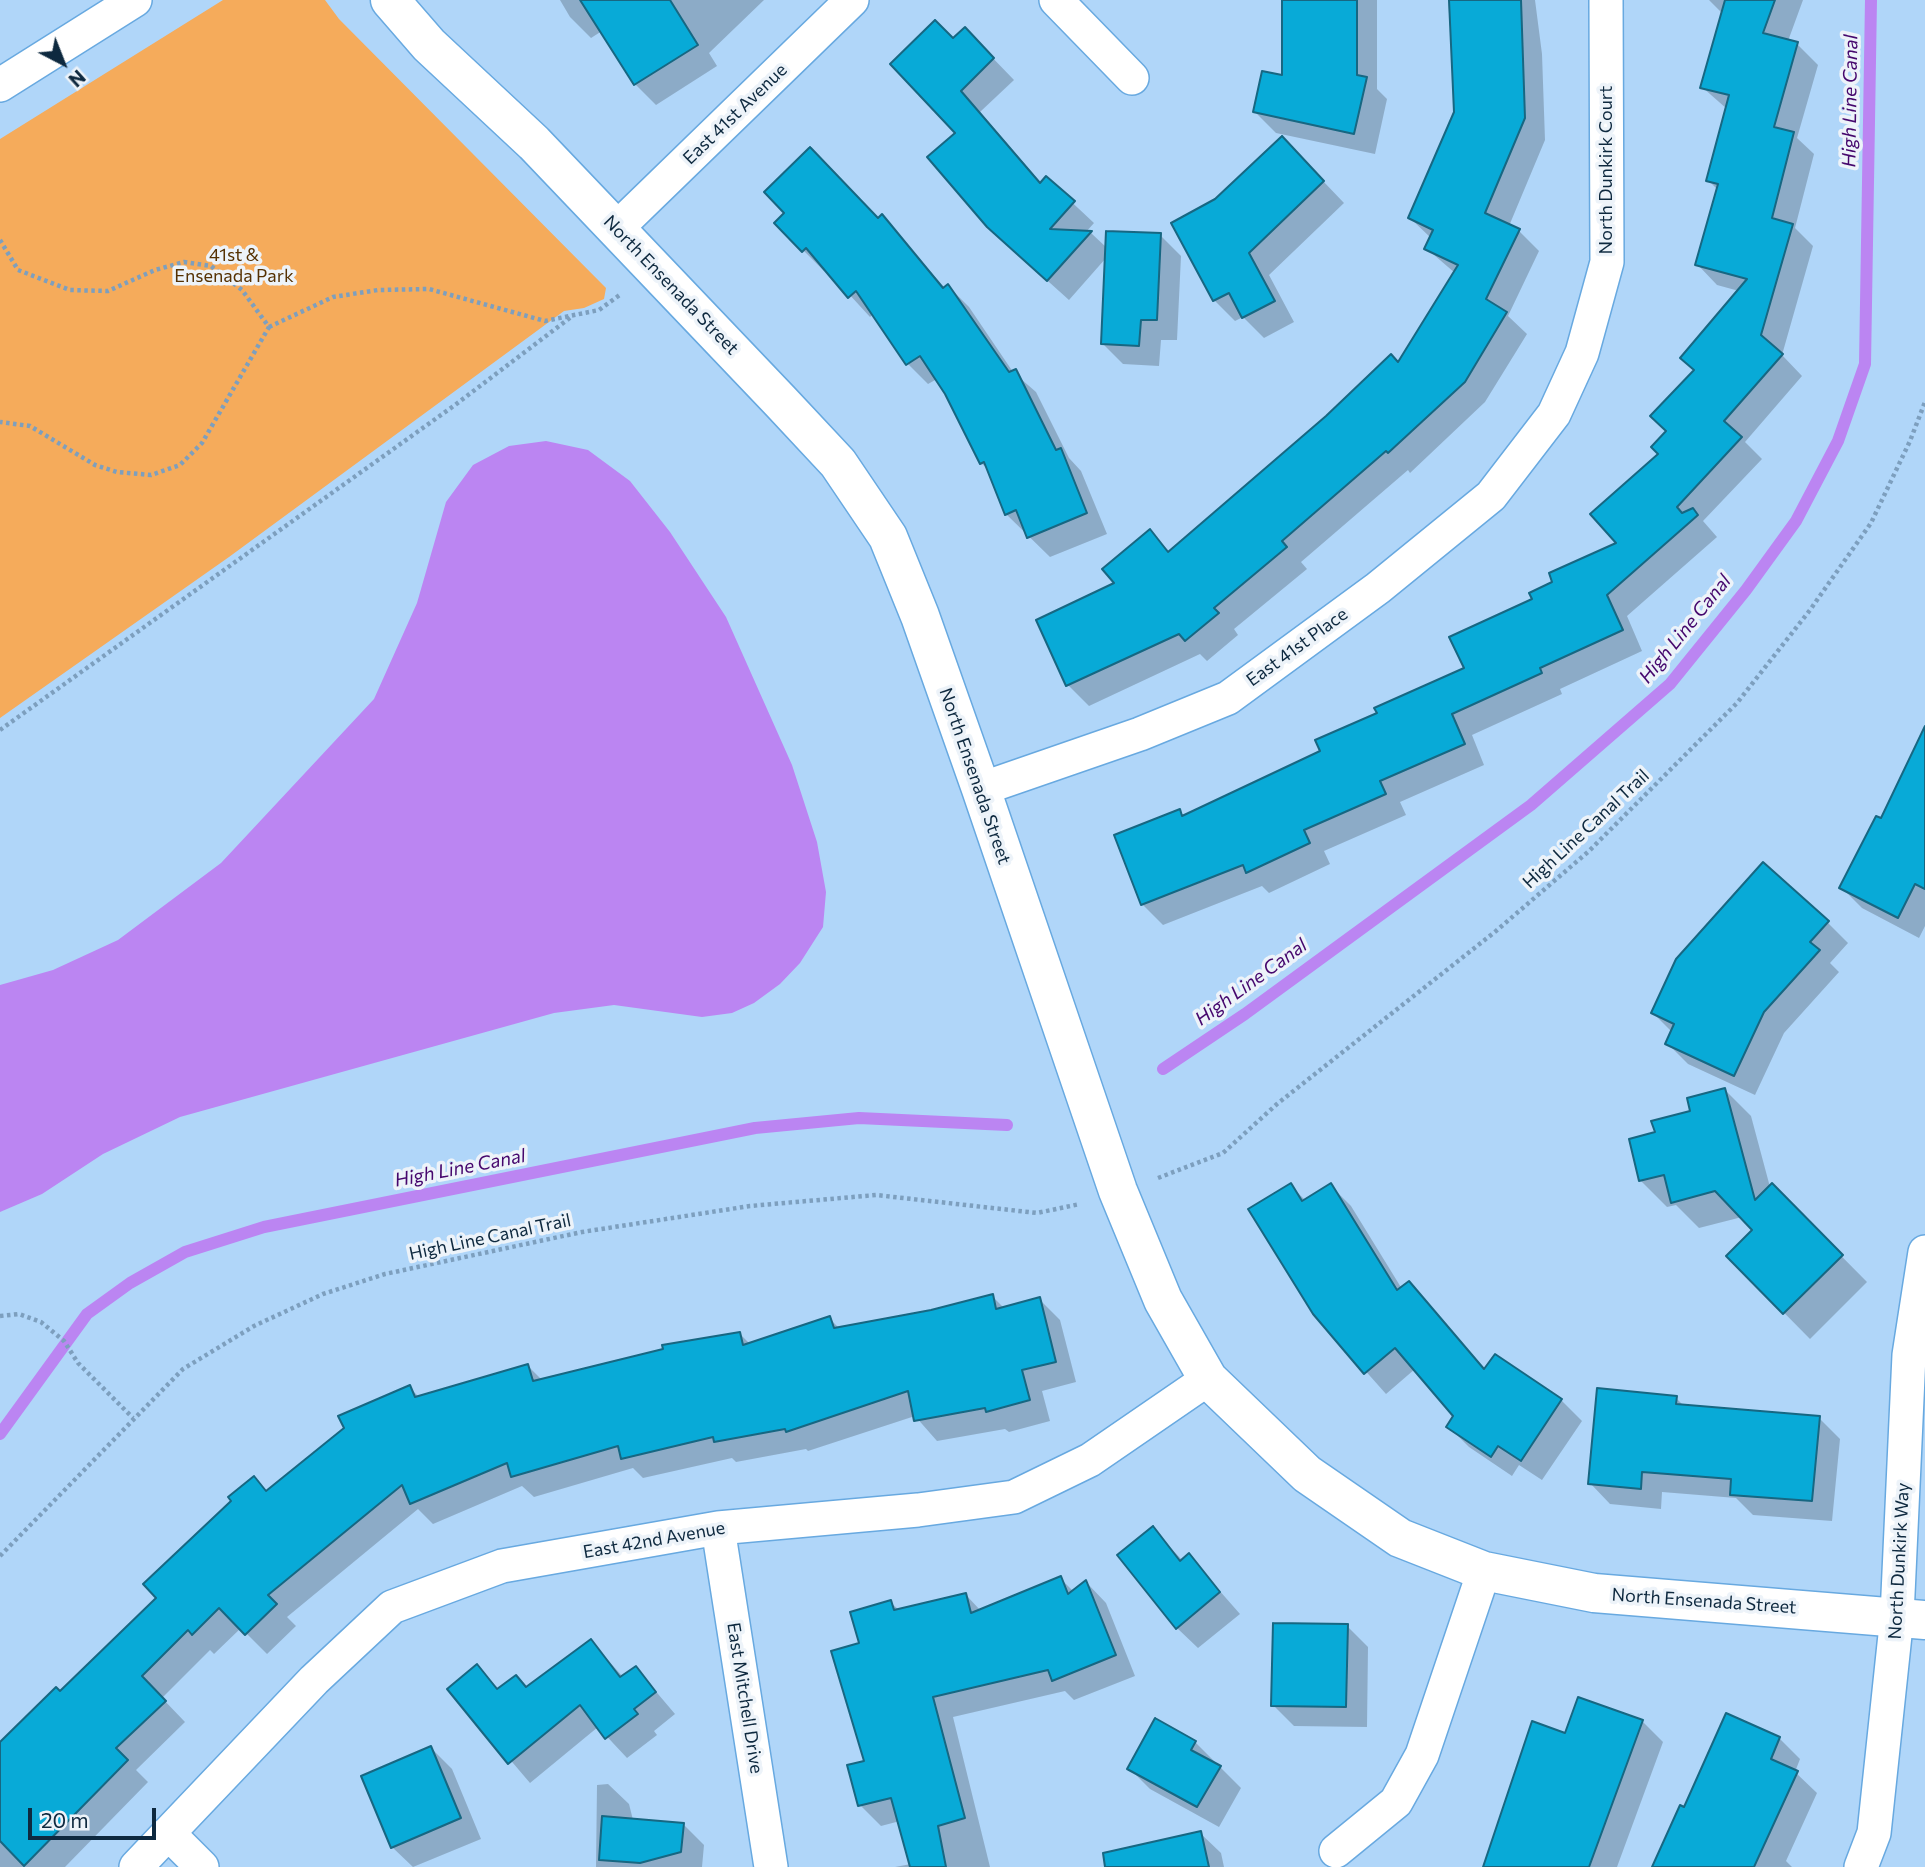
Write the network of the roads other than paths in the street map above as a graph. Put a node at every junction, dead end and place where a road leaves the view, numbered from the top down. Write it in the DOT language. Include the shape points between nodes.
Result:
graph roads {
  1 [pos="135,0"];
  2 [pos="390,0"];
  3 [pos="852,0"];
  4 [pos="1056,0"];
  5 [pos="1606,0"];
  6 [pos="1132,78"];
  7 [pos="0,85"];
  8 [pos="617,228"];
  9 [pos="1554,414"];
  10 [pos="981,789"];
  11 [pos="1925,1252"];
  12 [pos="1208,1379"];
  13 [pos="718,1528"];
  14 [pos="1484,1571"];
  15 [pos="1911,1618"];
  16 [pos="168,1833"];
  17 [pos="1336,1851"];
  18 [pos="136,1867"];
  19 [pos="202,1867"];
  20 [pos="771,1867"];
  21 [pos="1861,1867"];
  1 -- 7 [label="street"];
  2 -- 8 [label="street, North Ensenada Street" via="429,45"];
  3 -- 8 [label="street, East 41st Avenue"];
  4 -- 6 [label="street"];
  5 -- 9 [label="street, North Dunkirk Court" via="1607,262 1582,353"];
  8 -- 10 [label="street, North Ensenada Street" via="838,463 888,537"];
  9 -- 10 [label="street, East 41st Place" via="1491,496 1378,588 1228,698"];
  10 -- 12 [label="street, North Ensenada Street" via="1111,1170 1163,1300"];
  11 -- 15 [label="street, North Dunkirk Way" via="1909,1355"];
  12 -- 13 [label="street, East 42nd Avenue" via="1090,1460 1014,1497"];
  12 -- 14 [label="street, North Ensenada Street" via="1307,1474 1400,1538"];
  13 -- 16 [label="street, East 42nd Avenue" via="502,1566 392,1607 314,1680"];
  13 -- 20 [label="street, East Mitchell Drive"];
  14 -- 15 [label="street, North Ensenada Street" via="1594,1593"];
  14 -- 17 [label="street" via="1422,1755 1396,1802"];
  15 -- 21 [label="street, North Dunkirk Way" via="1874,1833"];
  16 -- 18 [label="street, East 42nd Avenue"];
  16 -- 19 [label="street"];
}
